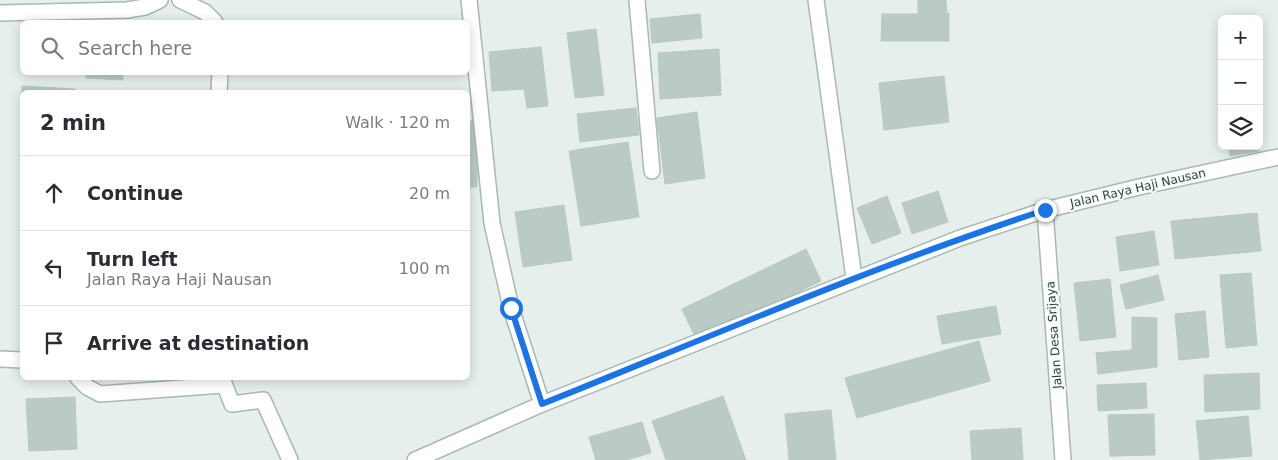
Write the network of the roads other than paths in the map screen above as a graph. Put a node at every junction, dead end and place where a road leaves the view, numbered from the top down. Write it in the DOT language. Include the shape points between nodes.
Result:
graph roads {
  1 [pos="160,0"];
  2 [pos="180,0"];
  3 [pos="469,0"];
  4 [pos="637,0"];
  5 [pos="816,0"];
  6 [pos="0,13"];
  7 [pos="213,20"];
  8 [pos="220,75"];
  9 [pos="219,90"];
  10 [pos="1278,157"];
  11 [pos="652,171"];
  12 [pos="1045,210"];
  13 [pos="854,278"];
  14 [pos="0,359"];
  15 [pos="20,360"];
  16 [pos="80,380"];
  17 [pos="223,381"];
  18 [pos="542,404"];
  19 [pos="290,460"];
  20 [pos="415,460"];
  21 [pos="1063,460"];
  1 -- 6 [label="street" via="127,10"];
  2 -- 7 [label="street"];
  3 -- 18 [label="street" via="492,223 511,308"];
  4 -- 11 [label="street"];
  5 -- 13 [label="street"];
  8 -- 9 [label="street"];
  10 -- 12 [label="street, Jalan Raya Haji Nausan"];
  12 -- 13 [label="street, Jalan Raya Haji Nausan"];
  12 -- 21 [label="street, Jalan Desa Srijaya"];
  13 -- 18 [label="street, Jalan Raya Haji Nausan"];
  14 -- 15 [label="street"];
  16 -- 17 [label="street" via="100,394"];
  17 -- 19 [label="street" via="232,404 263,400"];
  18 -- 20 [label="street, Jalan Raya Haji Nausan"];
}
